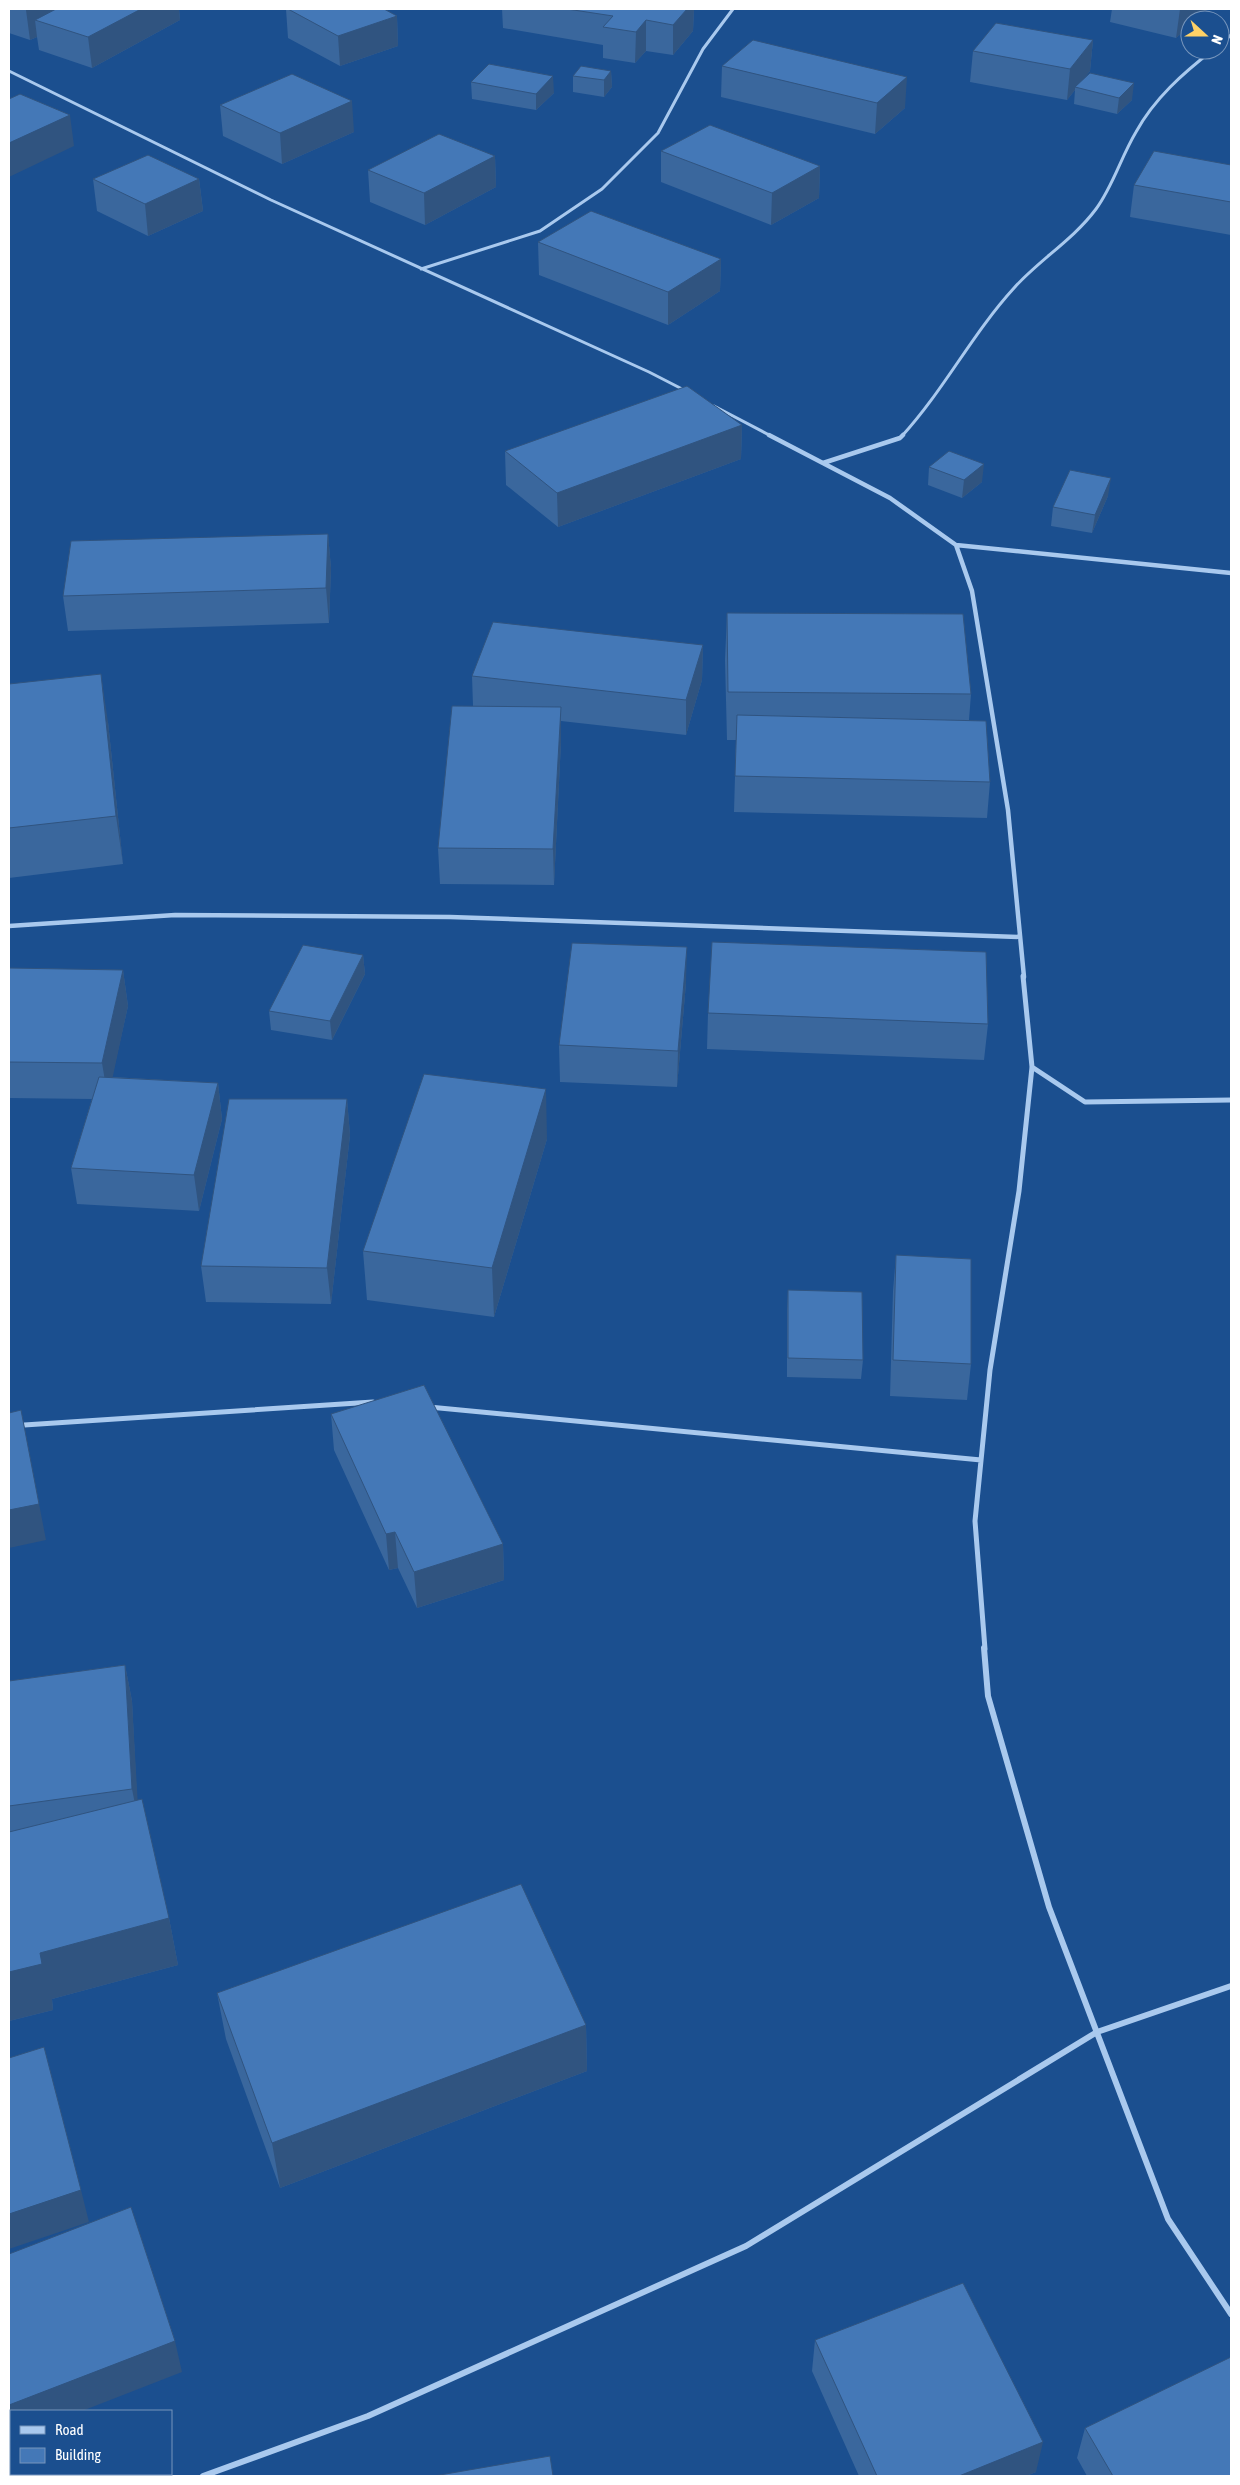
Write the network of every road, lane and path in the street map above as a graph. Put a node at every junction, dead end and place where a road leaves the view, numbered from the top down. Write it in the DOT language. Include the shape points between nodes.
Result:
graph roads {
  1 [pos="733,9"];
  2 [pos="1200,60"];
  3 [pos="9,71"];
  4 [pos="421,269"];
  5 [pos="693,395"];
  6 [pos="710,404"];
  7 [pos="823,463"];
  8 [pos="956,545"];
  9 [pos="1231,573"];
  10 [pos="9,926"];
  11 [pos="1020,937"];
  12 [pos="1032,1066"];
  13 [pos="1231,1100"];
  14 [pos="378,1402"];
  15 [pos="417,1406"];
  16 [pos="9,1426"];
  17 [pos="981,1460"];
  18 [pos="1231,1986"];
  19 [pos="1097,2032"];
  20 [pos="1231,2314"];
  21 [pos="204,2476"];
  1 -- 4 [label="street" via="703,48 658,133 602,189 540,231"];
  2 -- 7 [label="street" via="1151,107 1101,202 1087,221 1014,286 983,324 924,412 900,438"];
  3 -- 4 [label="street" via="271,200"];
  4 -- 5 [label="street"];
  6 -- 7 [label="street"];
  7 -- 8 [label="street" via="890,498"];
  8 -- 9 [label="street"];
  8 -- 11 [label="street" via="972,591 1008,810"];
  10 -- 11 [label="street" via="175,915 430,917"];
  11 -- 12 [label="street"];
  12 -- 13 [label="street" via="1085,1102"];
  12 -- 17 [label="street" via="1018,1191 990,1370"];
  14 -- 16 [label="street"];
  15 -- 17 [label="street"];
  17 -- 19 [label="street" via="974,1521 988,1696 1049,1907"];
  18 -- 19 [label="street"];
  19 -- 20 [label="street" via="1168,2219"];
  19 -- 21 [label="street" via="746,2246 368,2416"];
}
